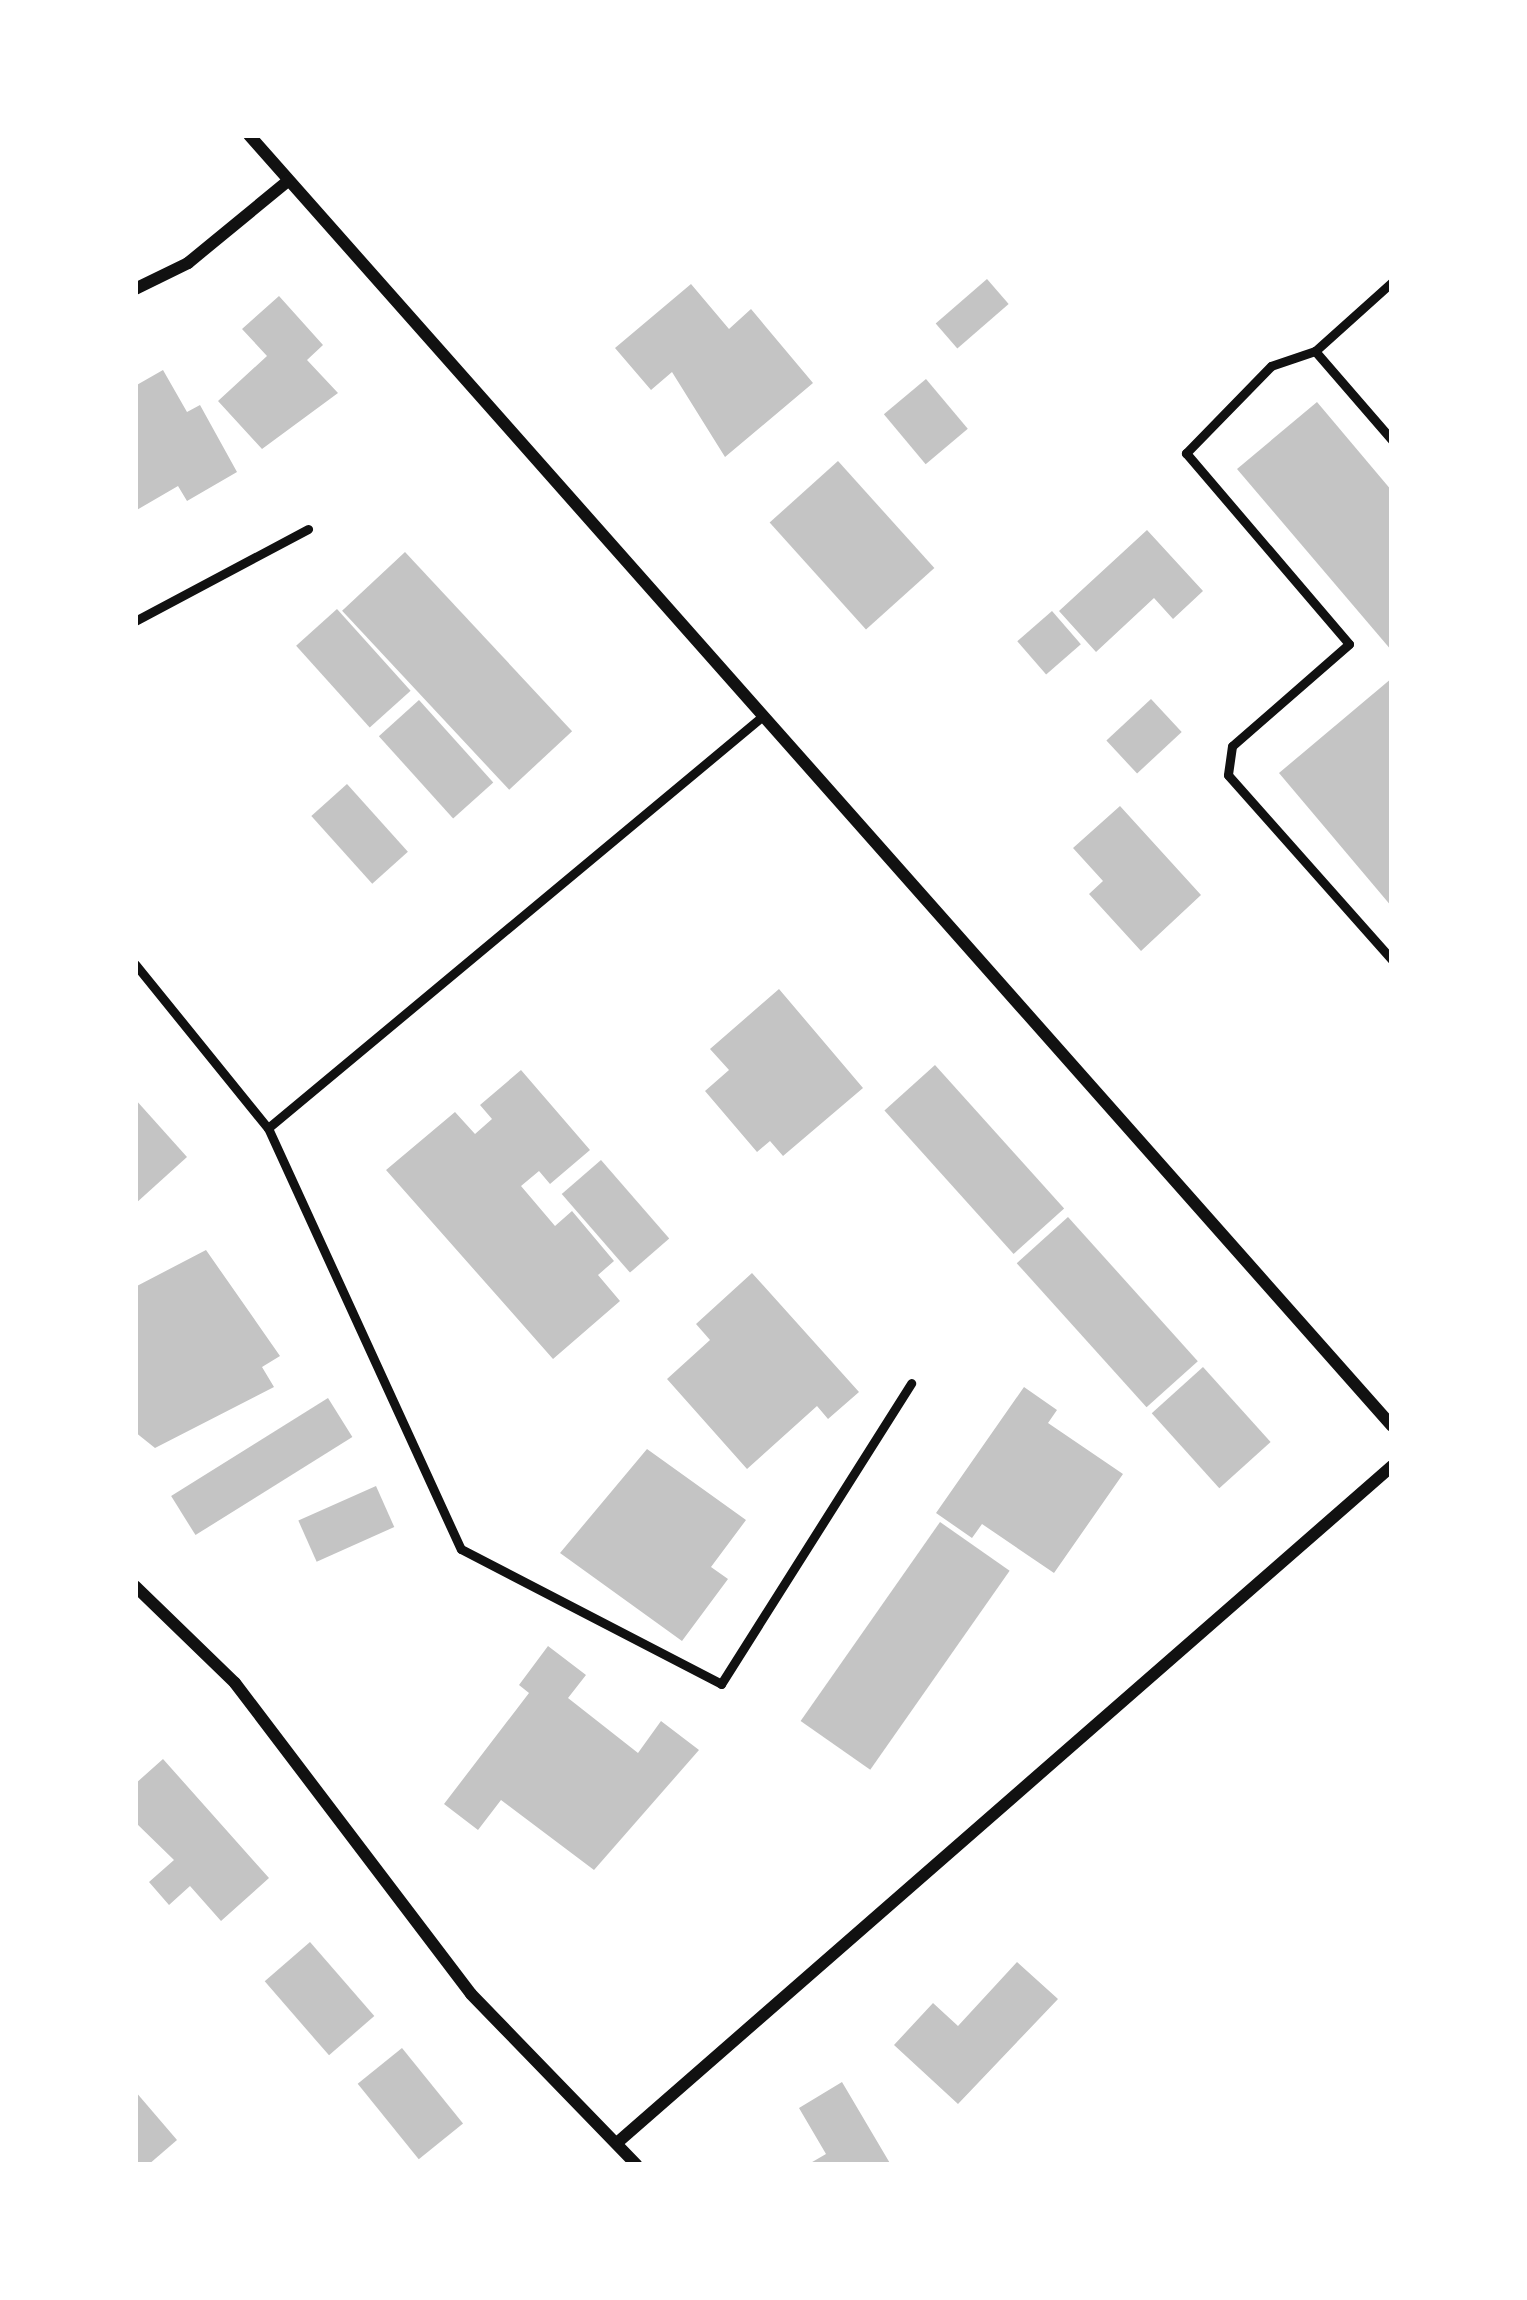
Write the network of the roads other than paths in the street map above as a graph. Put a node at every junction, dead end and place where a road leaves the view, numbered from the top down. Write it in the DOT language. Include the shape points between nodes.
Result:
graph roads {
  1 [pos="249,135"];
  2 [pos="288,181"];
  3 [pos="1392,282"];
  4 [pos="135,289"];
  5 [pos="1316,351"];
  6 [pos="1392,440"];
  7 [pos="308,530"];
  8 [pos="135,621"];
  9 [pos="764,715"];
  10 [pos="1392,960"];
  11 [pos="135,964"];
  12 [pos="268,1128"];
  13 [pos="911,1383"];
  14 [pos="1392,1426"];
  15 [pos="1392,1466"];
  16 [pos="135,1586"];
  17 [pos="618,2142"];
  18 [pos="637,2165"];
  1 -- 2 [label="street"];
  2 -- 4 [label="street" via="188,262"];
  2 -- 9 [label="street"];
  3 -- 5 [label="lane"];
  5 -- 6 [label="lane"];
  5 -- 10 [label="lane" via="1271,366 1186,453 1349,644 1232,746 1228,775"];
  7 -- 8 [label="lane"];
  9 -- 12 [label="lane"];
  9 -- 14 [label="street"];
  11 -- 12 [label="lane"];
  12 -- 13 [label="lane" via="461,1549 721,1684"];
  15 -- 17 [label="street"];
  16 -- 17 [label="street" via="235,1683 471,1994"];
  17 -- 18 [label="street"];
}
